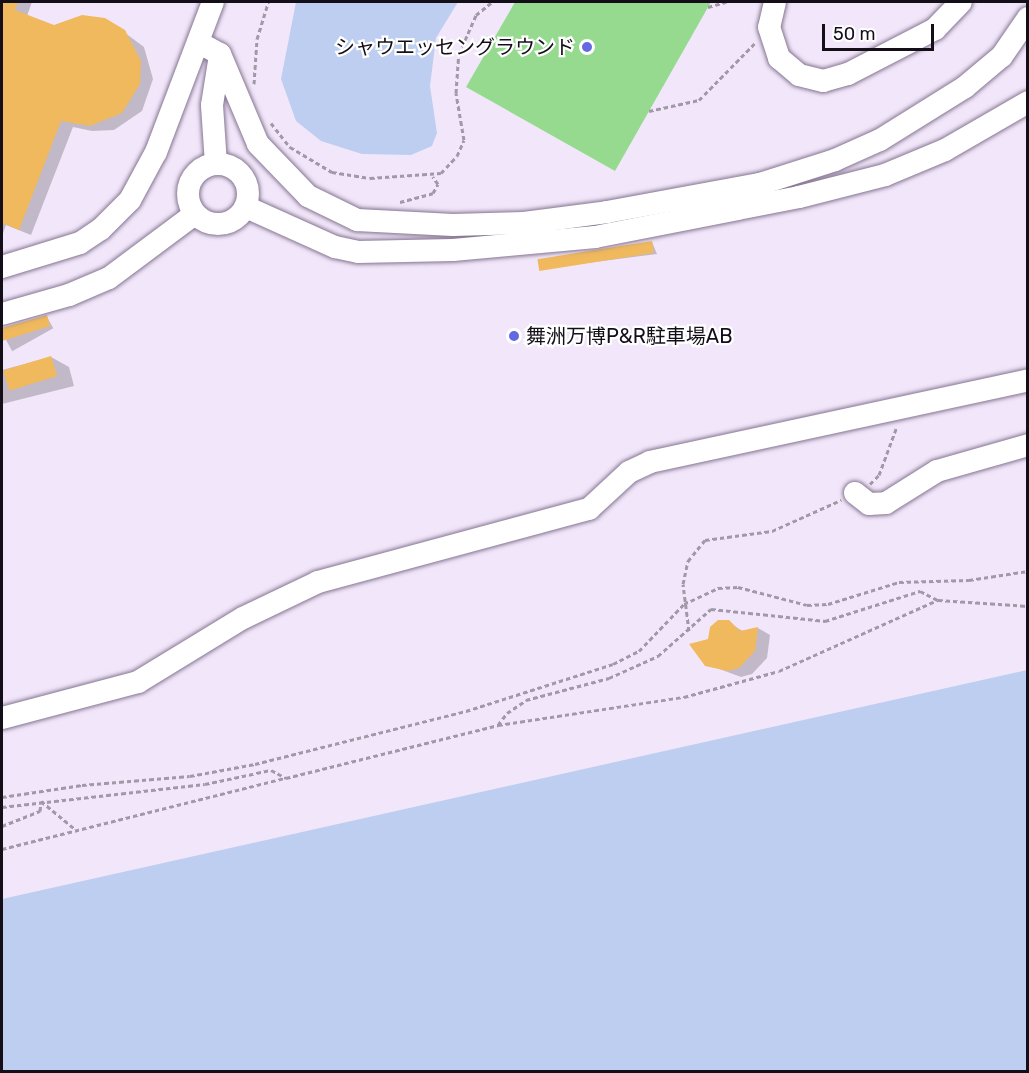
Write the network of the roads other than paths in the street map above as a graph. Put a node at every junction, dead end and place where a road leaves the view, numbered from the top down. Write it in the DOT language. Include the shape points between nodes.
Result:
graph roads {
  1 [pos="213,2"];
  2 [pos="775,2"];
  3 [pos="961,2"];
  4 [pos="1028,18"];
  5 [pos="198,42"];
  6 [pos="220,54"];
  7 [pos="1028,102"];
  8 [pos="216,164"];
  9 [pos="246,207"];
  10 [pos="195,214"];
  11 [pos="2,267"];
  12 [pos="2,314"];
  13 [pos="1028,380"];
  14 [pos="1028,445"];
  15 [pos="855,493"];
  16 [pos="2,718"];
  1 -- 5 [label="street"];
  2 -- 3 [label="street" via="770,27 775,49 788,68 823,81 848,74 935,29"];
  4 -- 6 [label="street" via="1002,56 965,87 880,140 835,160 760,184 524,223 399,224 357,220 332,211 291,183 258,144"];
  5 -- 6 [label="street"];
  5 -- 11 [label="street" via="144,179 118,215 80,243"];
  6 -- 8 [label="street" via="212,105"];
  7 -- 9 [label="street" via="945,150 885,175 799,197 596,237 453,250 358,252 335,247"];
  8 -- 9 [label="street" via="240,174 248,189"];
  8 -- 10 [label="street" via="198,171 192,178 188,196"];
  9 -- 10 [label="street" via="240,215 222,224 212,224"];
  10 -- 12 [label="street" via="109,278 69,295"];
  13 -- 16 [label="street" via="650,462 629,472 589,508 318,582 243,618 138,682"];
  14 -- 15 [label="street" via="937,471 886,503 869,504"];
}
